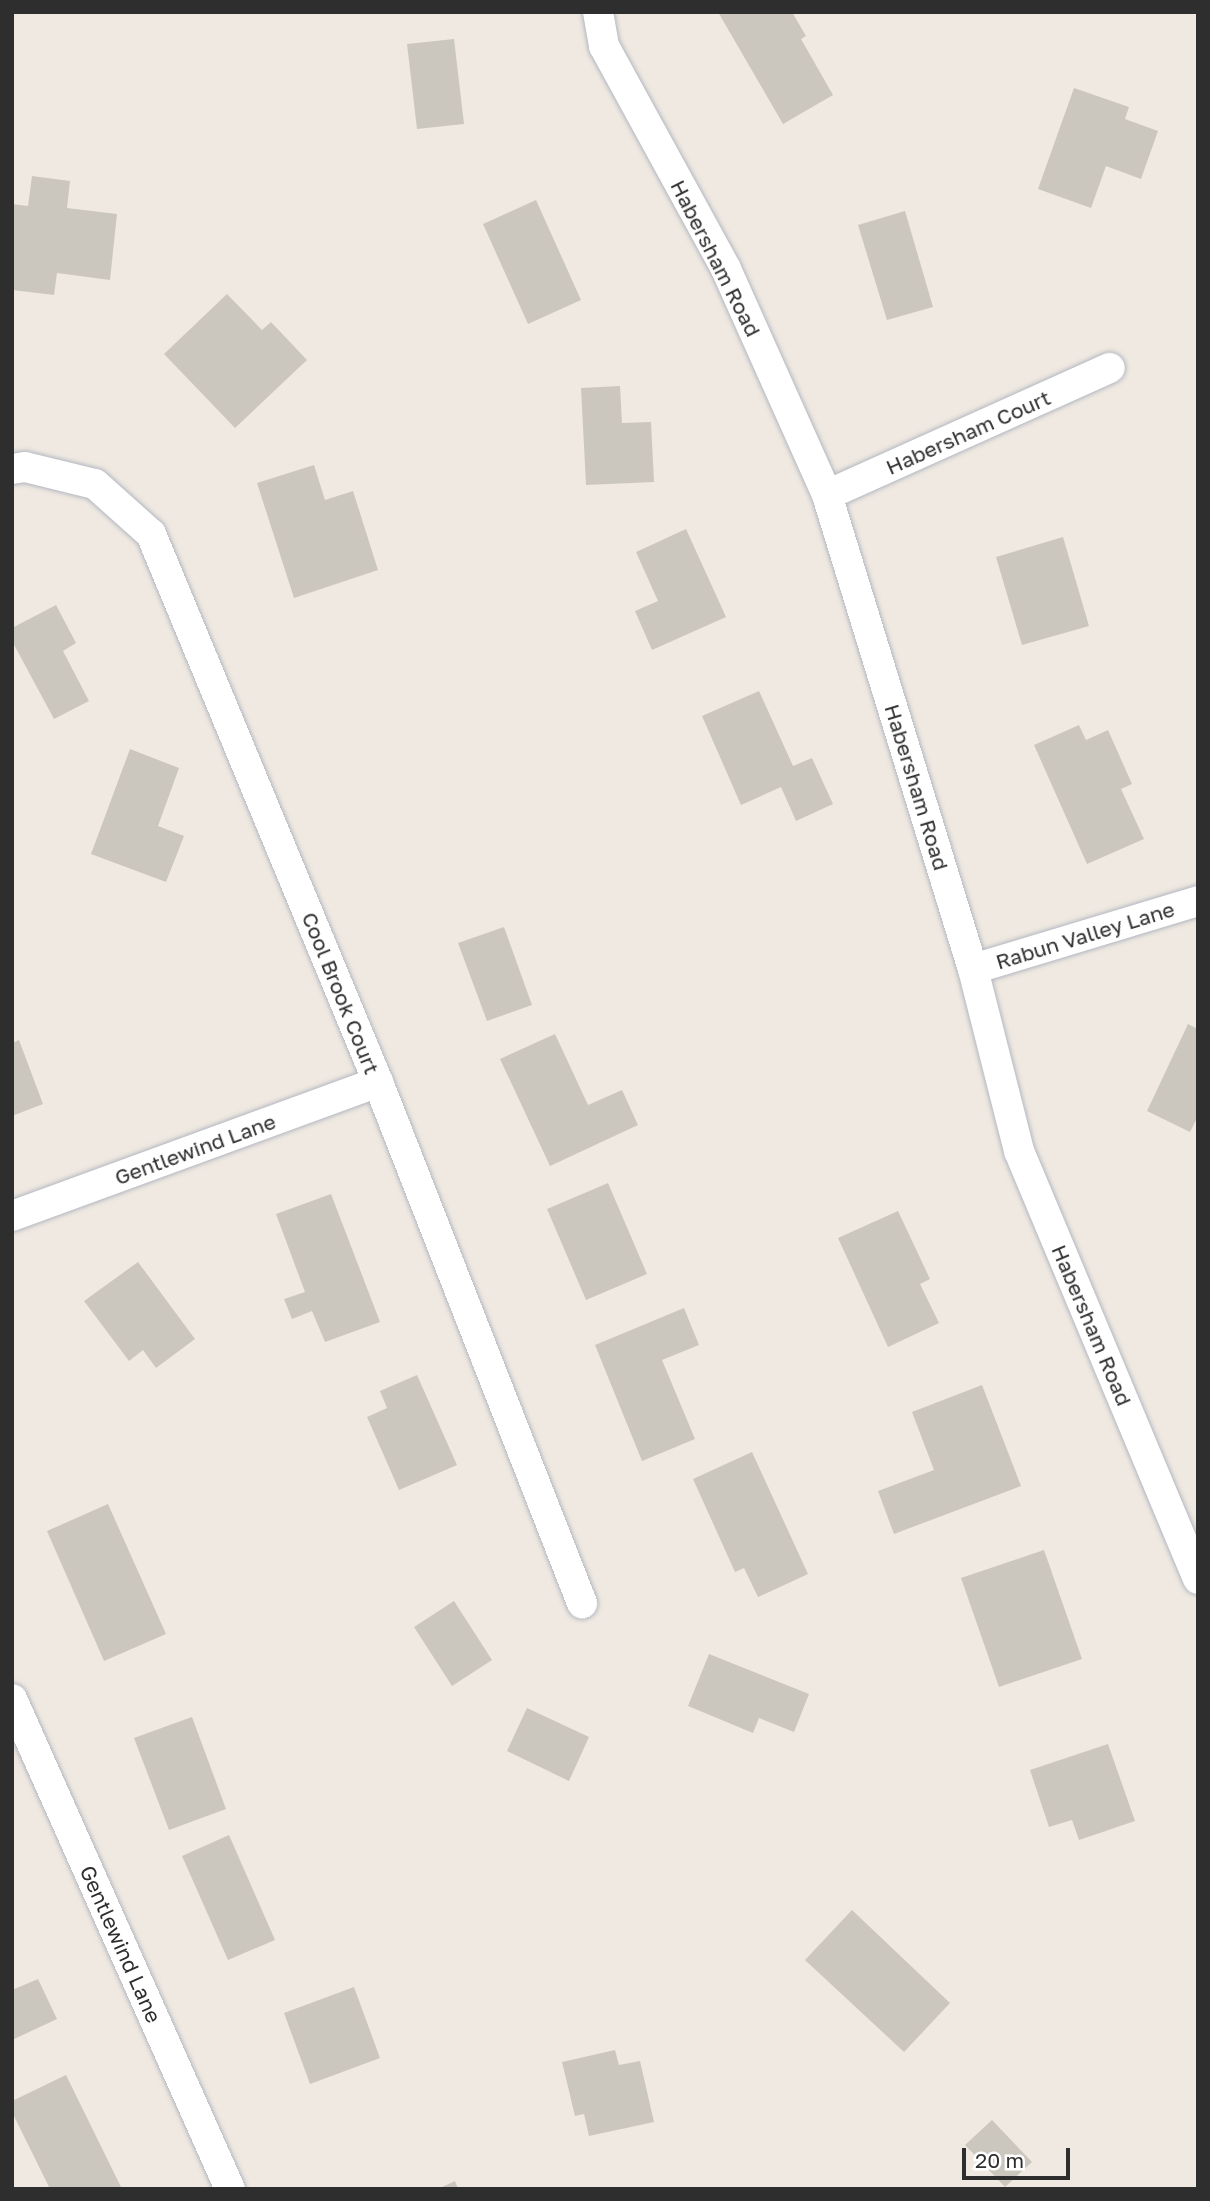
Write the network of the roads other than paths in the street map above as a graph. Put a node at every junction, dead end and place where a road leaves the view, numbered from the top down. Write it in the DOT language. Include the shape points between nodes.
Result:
graph roads {
  1 [pos="598,12"];
  2 [pos="1110,368"];
  3 [pos="12,469"];
  4 [pos="827,495"];
  5 [pos="1198,901"];
  6 [pos="973,969"];
  7 [pos="378,1082"];
  8 [pos="12,1216"];
  9 [pos="1190,1541"];
  10 [pos="1198,1579"];
  11 [pos="582,1603"];
  12 [pos="12,1699"];
  13 [pos="230,2189"];
  1 -- 4 [label="street, Habersham Road" via="604,46 726,269"];
  2 -- 4 [label="street, Habersham Court"];
  3 -- 7 [label="street, Cool Brook Court" via="25,467 95,484 151,534"];
  4 -- 6 [label="street, Habersham Road"];
  5 -- 6 [label="street, Rabun Valley Lane"];
  6 -- 9 [label="street, Habersham Road" via="1019,1151"];
  7 -- 8 [label="street, Gentlewind Lane"];
  7 -- 11 [label="street, Cool Brook Court"];
  9 -- 10 [label="street, Habersham Road"];
  12 -- 13 [label="street, Gentlewind Lane"];
}
